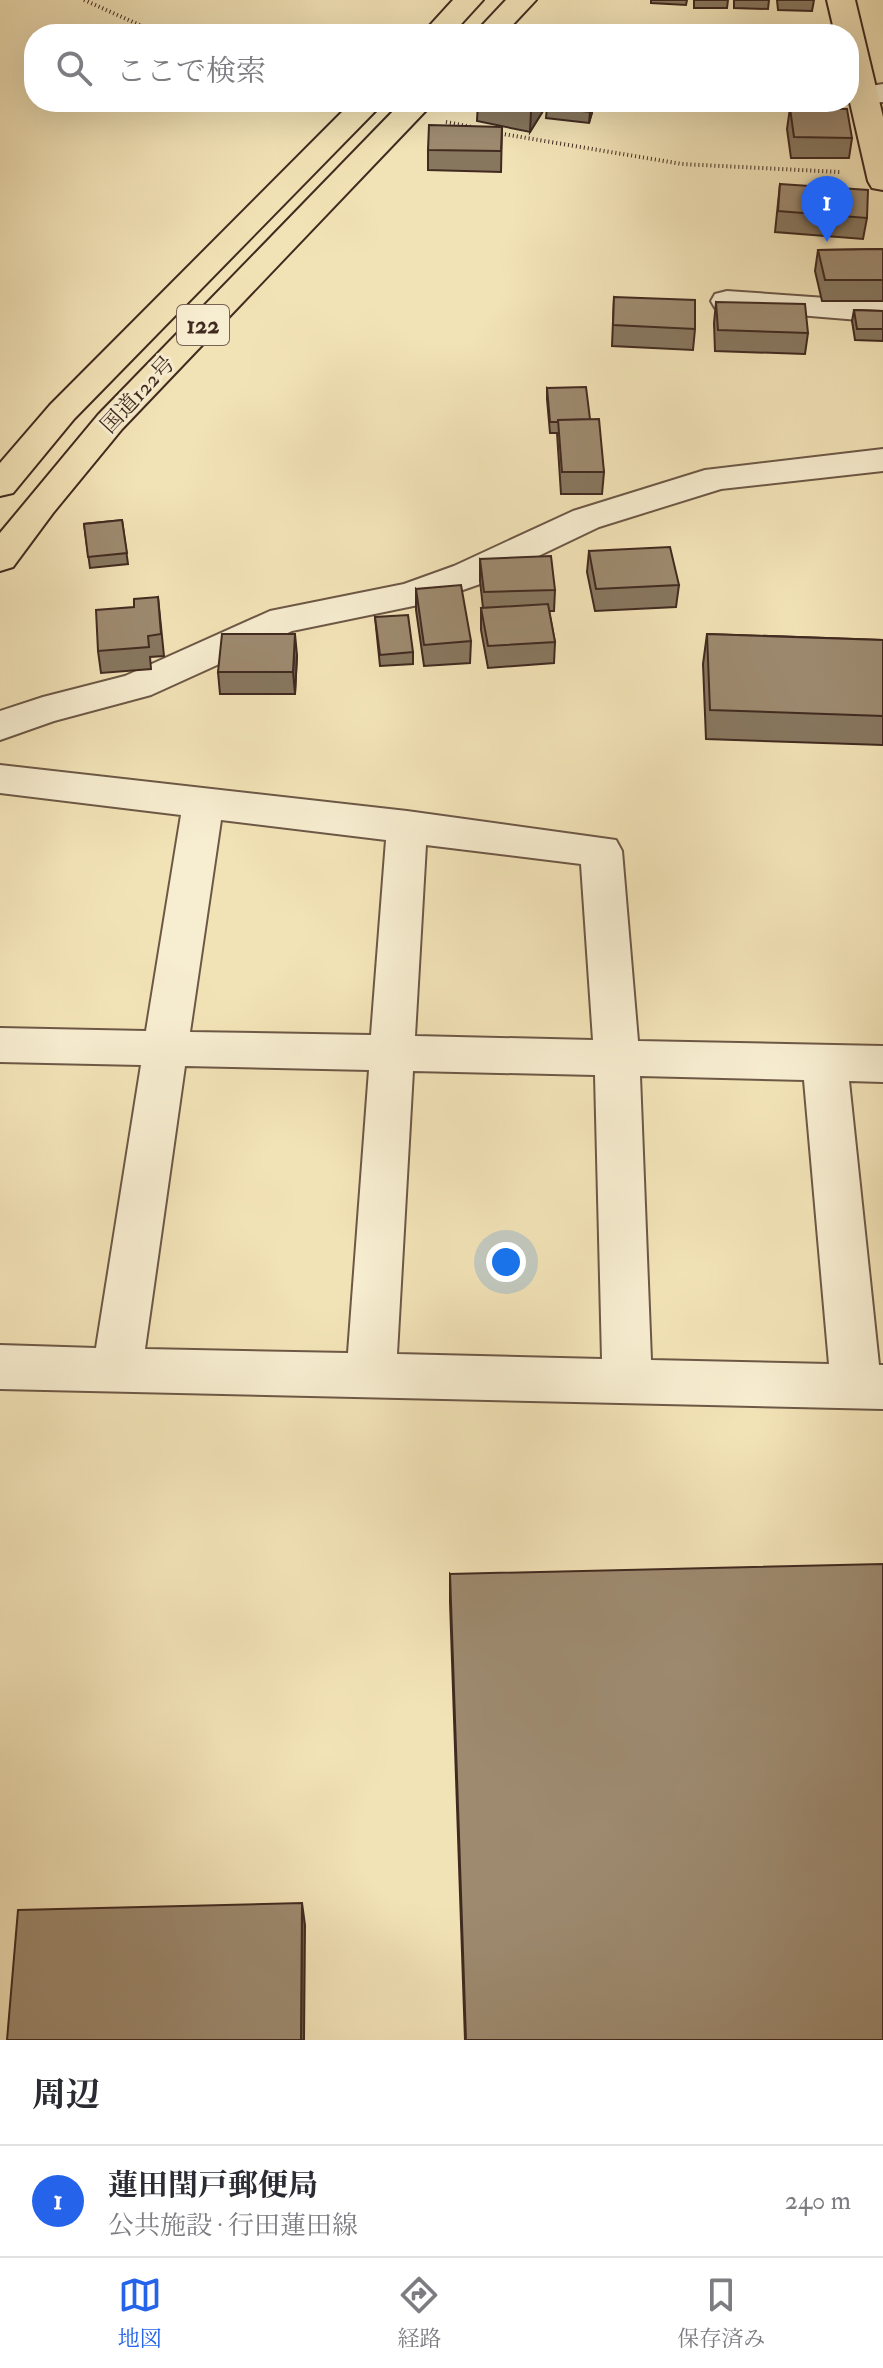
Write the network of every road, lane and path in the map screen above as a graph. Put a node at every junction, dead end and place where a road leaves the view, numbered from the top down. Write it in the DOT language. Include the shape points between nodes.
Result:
graph roads {
  1 [pos="84,0"];
  2 [pos="469,0"];
  3 [pos="522,0"];
  4 [pos="841,0"];
  5 [pos="138,24"];
  6 [pos="446,24"];
  7 [pos="498,24"];
  8 [pos="847,24"];
  9 [pos="859,67"];
  10 [pos="872,94"];
  11 [pos="359,112"];
  12 [pos="409,112"];
  13 [pos="425,112"];
  14 [pos="478,129"];
  15 [pos="492,132"];
  16 [pos="882,177"];
  17 [pos="727,301"];
  18 [pos="883,312"];
  19 [pos="883,460"];
  20 [pos="0,485"];
  21 [pos="0,559"];
  22 [pos="0,726"];
  23 [pos="0,779"];
  24 [pos="203,803"];
  25 [pos="407,826"];
  26 [pos="0,1045"];
  27 [pos="167,1049"];
  28 [pos="390,1053"];
  29 [pos="617,1058"];
  30 [pos="825,1062"];
  31 [pos="883,1064"];
  32 [pos="0,1367"];
  33 [pos="117,1369"];
  34 [pos="371,1374"];
  35 [pos="627,1381"];
  36 [pos="869,1387"];
  1 -- 5 [label="path"];
  2 -- 6 [label="main road"];
  3 -- 7 [label="main road"];
  4 -- 8 [label="main road"];
  9 -- 10 [label="main road"];
  10 -- 16 [label="main road"];
  11 -- 20 [label="main road, 国道122号 / 122" via="62,412"];
  12 -- 21 [label="main road, 国道122号 / 122" via="110,422"];
  13 -- 14 [label="path"];
  15 -- 16 [label="path" via="682,164"];
  17 -- 18 [label="street"];
  19 -- 22 [label="street" via="718,478 586,519 467,575 410,595 283,620 137,686"];
  23 -- 24 [label="street"];
  24 -- 25 [label="street"];
  24 -- 27 [label="street"];
  25 -- 28 [label="street"];
  25 -- 29 [label="street" via="601,851"];
  26 -- 27 [label="street"];
  27 -- 28 [label="street"];
  27 -- 33 [label="street"];
  28 -- 29 [label="street"];
  28 -- 34 [label="street"];
  29 -- 30 [label="street"];
  29 -- 35 [label="street"];
  30 -- 31 [label="street"];
  30 -- 36 [label="street"];
  32 -- 33 [label="street"];
  33 -- 34 [label="street"];
  34 -- 35 [label="street"];
  35 -- 36 [label="street"];
}
